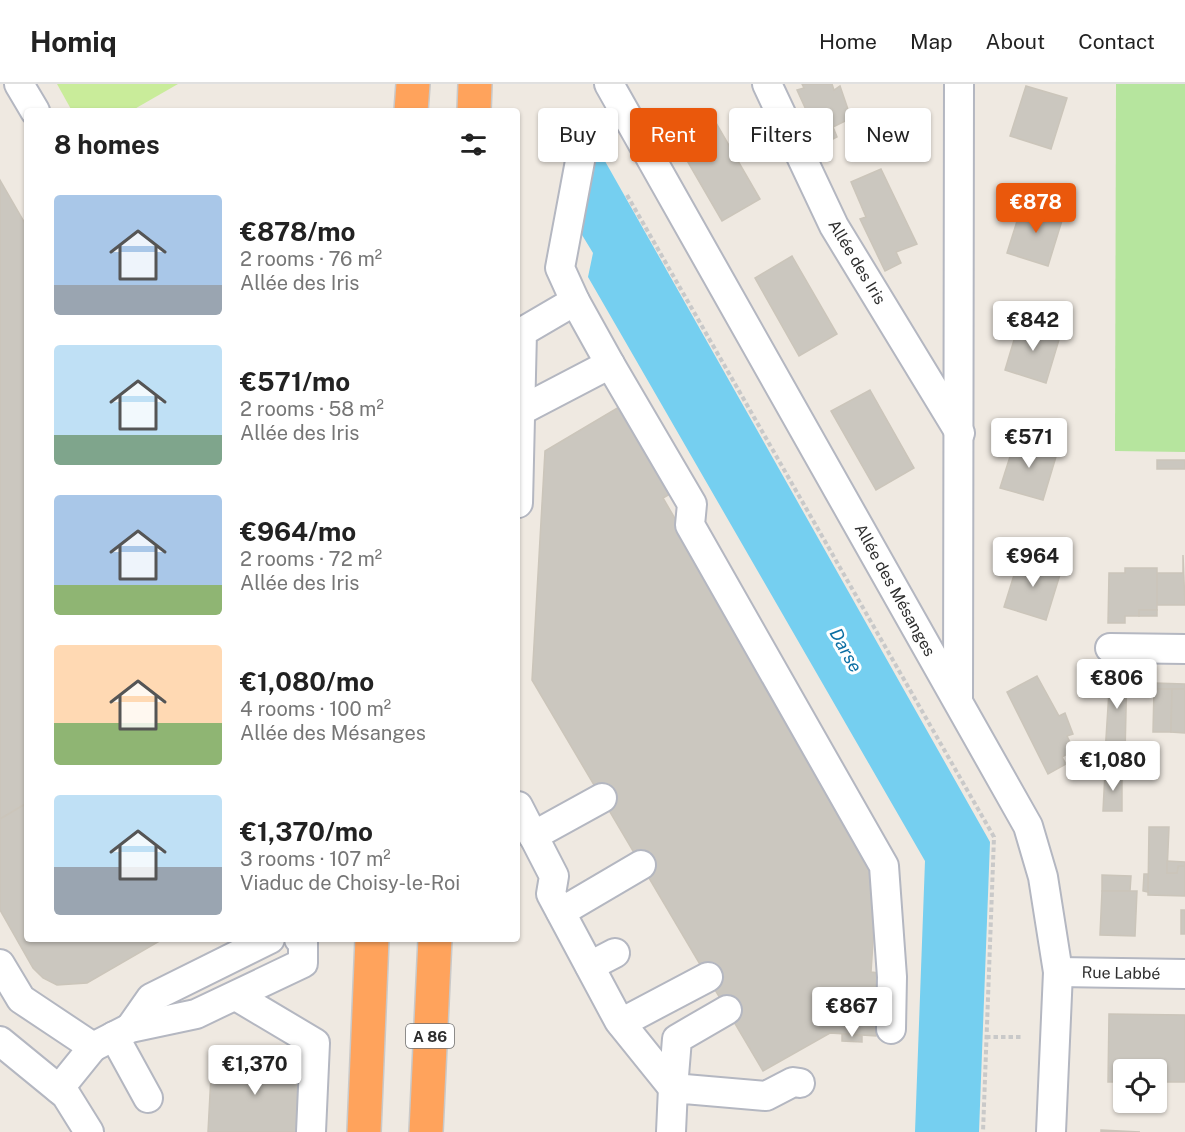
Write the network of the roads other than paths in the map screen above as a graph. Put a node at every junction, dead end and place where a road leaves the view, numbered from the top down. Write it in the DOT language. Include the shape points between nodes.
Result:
graph roads {
  1 [pos="19,84"];
  2 [pos="413,84"];
  3 [pos="475,84"];
  4 [pos="609,84"];
  5 [pos="767,84"];
  6 [pos="959,84"];
  7 [pos="33,108"];
  8 [pos="411,108"];
  9 [pos="474,108"];
  10 [pos="580,162"];
  11 [pos="575,301"];
  12 [pos="610,364"];
  13 [pos="520,411"];
  14 [pos="960,433"];
  15 [pos="1110,648"];
  16 [pos="1185,648"];
  17 [pos="958,702"];
  18 [pos="602,798"];
  19 [pos="520,810"];
  20 [pos="533,836"];
  21 [pos="641,865"];
  22 [pos="561,912"];
  23 [pos="264,942"];
  24 [pos="303,942"];
  25 [pos="372,942"];
  26 [pos="435,942"];
  27 [pos="615,953"];
  28 [pos="0,964"];
  29 [pos="590,966"];
  30 [pos="1058,972"];
  31 [pos="1185,974"];
  32 [pos="708,977"];
  33 [pos="236,996"];
  34 [pos="727,1010"];
  35 [pos="621,1023"];
  36 [pos="891,1029"];
  37 [pos="112,1037"];
  38 [pos="0,1041"];
  39 [pos="800,1083"];
  40 [pos="673,1088"];
  41 [pos="59,1089"];
  42 [pos="148,1098"];
  43 [pos="89,1132"];
  44 [pos="311,1132"];
  45 [pos="364,1132"];
  46 [pos="426,1132"];
  47 [pos="671,1132"];
  48 [pos="1051,1132"];
  1 -- 7 [label="street"];
  2 -- 8 [label="highway"];
  3 -- 9 [label="highway"];
  4 -- 17 [label="street, Allée des Mésanges"];
  5 -- 14 [label="street, Allée des Iris" via="834,226"];
  6 -- 14 [label="street"];
  10 -- 11 [label="street" via="560,268"];
  11 -- 12 [label="street"];
  11 -- 13 [label="street" via="522,332"];
  12 -- 13 [label="street"];
  12 -- 36 [label="street" via="692,504 690,525 884,866 892,977"];
  14 -- 17 [label="street"];
  15 -- 16 [label="street"];
  17 -- 30 [label="street, Allée des Mésanges" via="1028,826 1043,877"];
  18 -- 20 [label="street"];
  19 -- 20 [label="street"];
  20 -- 22 [label="street" via="554,876 551,894"];
  21 -- 22 [label="street"];
  22 -- 29 [label="street"];
  23 -- 37 [label="street" via="151,998"];
  24 -- 33 [label="street" via="303,963"];
  25 -- 45 [label="highway"];
  26 -- 46 [label="highway, A 86"];
  27 -- 29 [label="street"];
  28 -- 37 [label="street" via="21,999"];
  29 -- 35 [label="street"];
  30 -- 31 [label="street, Rue Labbé"];
  30 -- 48 [label="street, Allée des Mésanges"];
  32 -- 35 [label="street"];
  33 -- 37 [label="street" via="196,1014"];
  33 -- 44 [label="street" via="315,1043"];
  34 -- 40 [label="street" via="677,1039"];
  35 -- 40 [label="street"];
  37 -- 41 [label="street"];
  37 -- 42 [label="street"];
  38 -- 41 [label="street"];
  39 -- 40 [label="street" via="793,1082 766,1096"];
  40 -- 47 [label="street"];
  41 -- 43 [label="street"];
}
